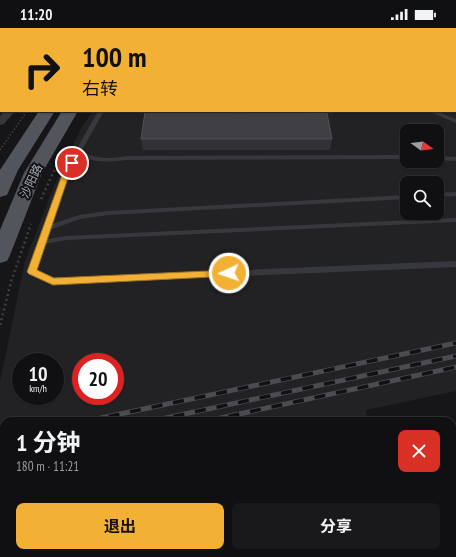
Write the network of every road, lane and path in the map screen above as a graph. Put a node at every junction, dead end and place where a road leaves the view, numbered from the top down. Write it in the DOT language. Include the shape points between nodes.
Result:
graph roads {
  1 [pos="9,112"];
  2 [pos="26,112"];
  3 [pos="46,112"];
  4 [pos="69,112"];
  5 [pos="100,112"];
  6 [pos="434,112"];
  7 [pos="456,121"];
  8 [pos="0,122"];
  9 [pos="0,150"];
  10 [pos="64,150"];
  11 [pos="77,153"];
  12 [pos="400,157"];
  13 [pos="444,158"];
  14 [pos="456,159"];
  15 [pos="0,190"];
  16 [pos="456,194"];
  17 [pos="444,195"];
  18 [pos="400,197"];
  19 [pos="41,199"];
  20 [pos="33,220"];
  21 [pos="456,220"];
  22 [pos="46,229"];
  23 [pos="42,242"];
  24 [pos="0,255"];
  25 [pos="456,264"];
  26 [pos="0,325"];
  1 -- 8 [label="street"];
  2 -- 9 [label="path"];
  3 -- 15 [label="main road, 沙阳路"];
  4 -- 24 [label="main road, 沙阳路" via="33,173"];
  5 -- 11 [label="lane"];
  6 -- 7 [label="lane"];
  10 -- 19 [label="path"];
  11 -- 12 [label="lane" via="88,159 112,161 127,158"];
  11 -- 22 [label="lane" via="67,172"];
  13 -- 14 [label="lane"];
  16 -- 17 [label="lane"];
  18 -- 22 [label="lane" via="108,213 79,216"];
  20 -- 26 [label="path" via="11,282"];
  21 -- 23 [label="lane" via="66,238"];
  22 -- 23 [label="lane"];
  23 -- 25 [label="lane" via="32,272 53,281"];
}
